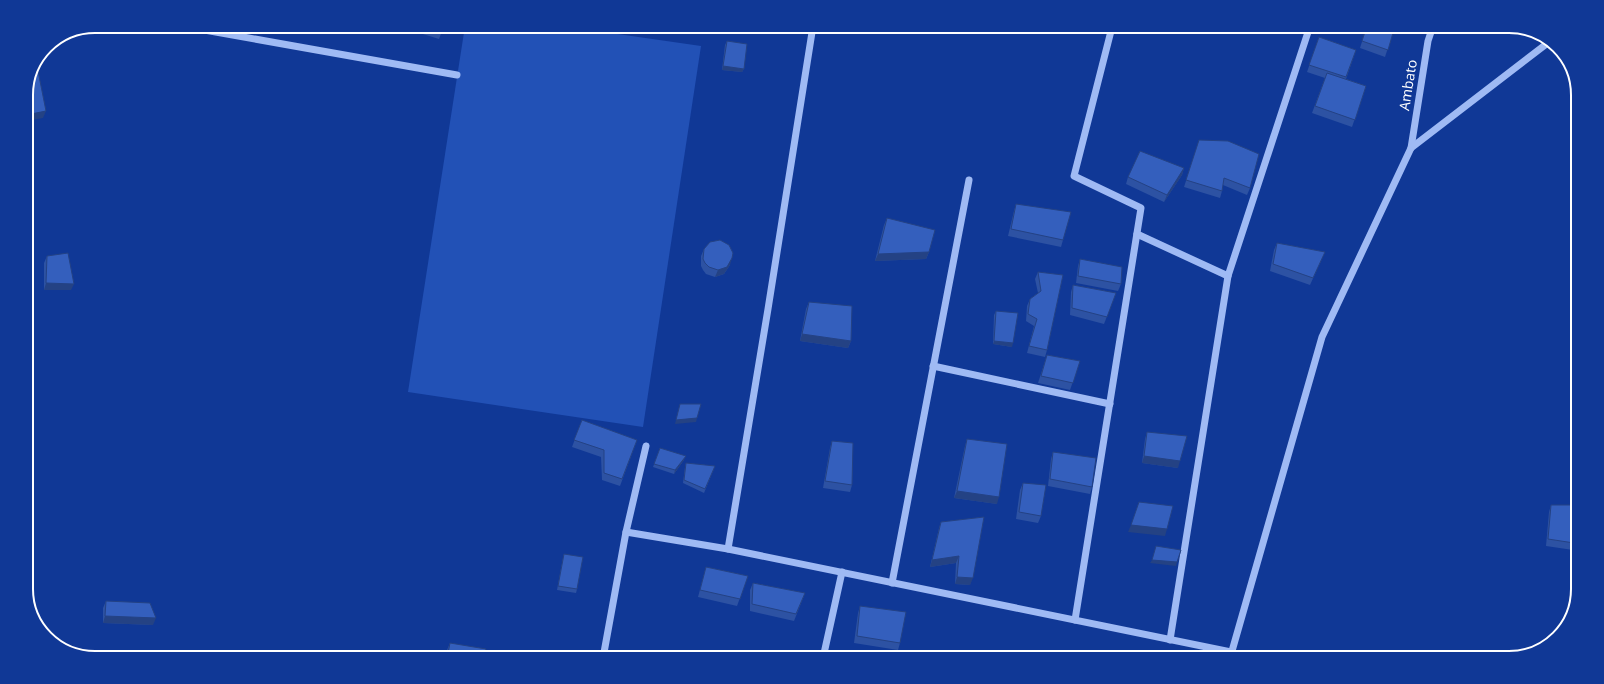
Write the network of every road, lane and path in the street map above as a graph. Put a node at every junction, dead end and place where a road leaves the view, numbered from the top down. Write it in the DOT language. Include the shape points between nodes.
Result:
graph roads {
  1 [pos="221,33"];
  2 [pos="812,33"];
  3 [pos="1110,33"];
  4 [pos="1308,33"];
  5 [pos="1431,33"];
  6 [pos="1545,45"];
  7 [pos="458,75"];
  8 [pos="1411,148"];
  9 [pos="969,180"];
  10 [pos="1137,234"];
  11 [pos="1228,276"];
  12 [pos="934,366"];
  13 [pos="1110,404"];
  14 [pos="646,446"];
  15 [pos="626,532"];
  16 [pos="728,549"];
  17 [pos="842,572"];
  18 [pos="892,582"];
  19 [pos="1075,620"];
  20 [pos="1170,640"];
  21 [pos="603,651"];
  22 [pos="825,651"];
  23 [pos="1214,651"];
  24 [pos="1231,651"];
  1 -- 7 [label="street"];
  2 -- 16 [label="street"];
  3 -- 10 [label="street" via="1074,176 1141,208"];
  4 -- 11 [label="street"];
  5 -- 8 [label="street, Ambato"];
  6 -- 8 [label="street"];
  8 -- 24 [label="street" via="1322,337"];
  9 -- 12 [label="street"];
  10 -- 11 [label="street"];
  10 -- 13 [label="street"];
  11 -- 20 [label="street"];
  12 -- 13 [label="street"];
  12 -- 18 [label="street"];
  13 -- 19 [label="street"];
  14 -- 15 [label="street"];
  15 -- 16 [label="street"];
  15 -- 21 [label="street"];
  16 -- 17 [label="street"];
  17 -- 18 [label="street"];
  17 -- 22 [label="street"];
  18 -- 19 [label="street"];
  19 -- 20 [label="street"];
  20 -- 23 [label="street"];
}
